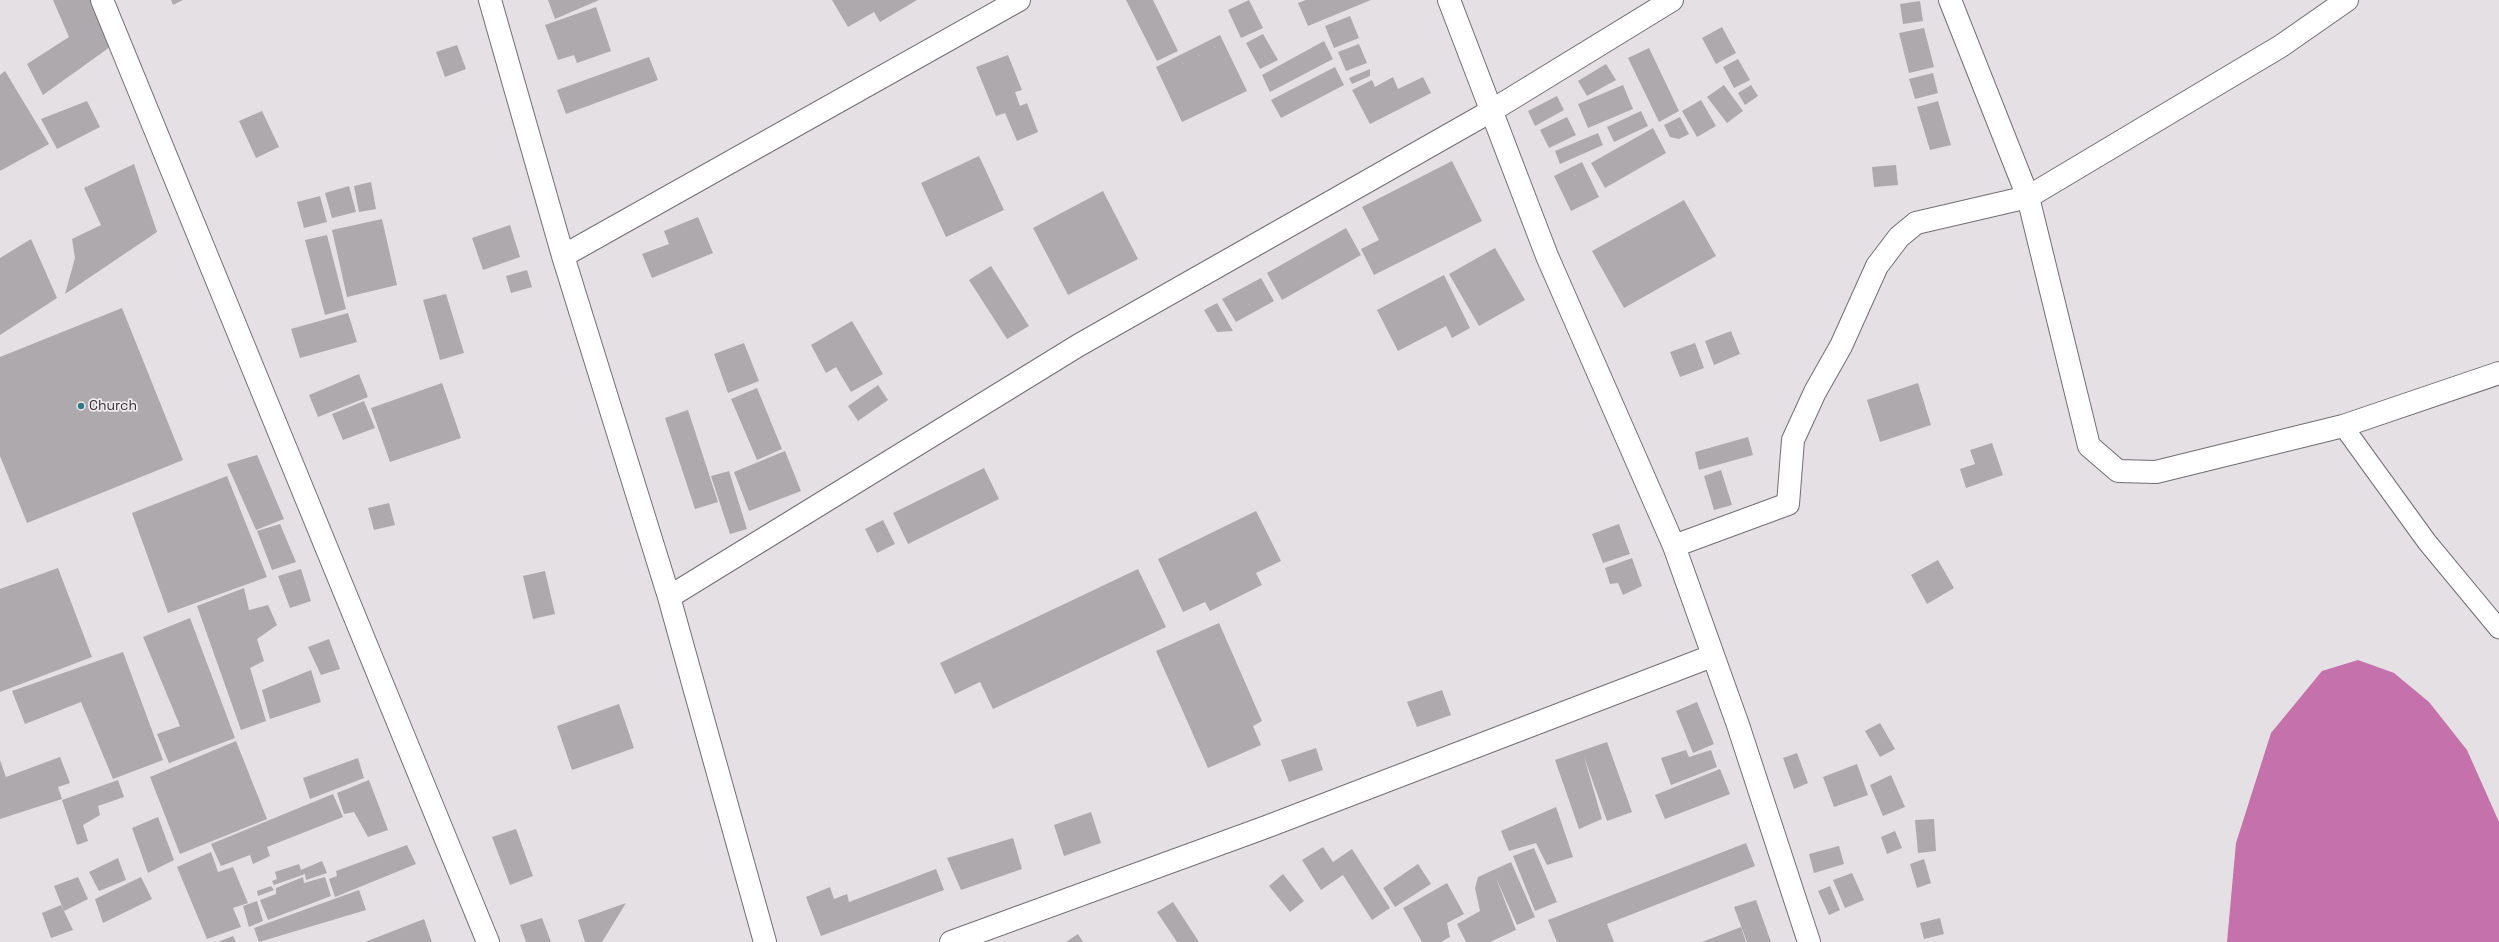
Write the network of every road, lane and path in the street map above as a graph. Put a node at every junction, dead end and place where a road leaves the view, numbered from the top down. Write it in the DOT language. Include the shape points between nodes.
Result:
graph roads {
  1 [pos="102,0"];
  2 [pos="490,0"];
  3 [pos="1019,0"];
  4 [pos="1449,0"];
  5 [pos="1672,0"];
  6 [pos="1950,0"];
  7 [pos="2347,0"];
  8 [pos="1491,111"];
  9 [pos="2028,196"];
  10 [pos="563,256"];
  11 [pos="2499,373"];
  12 [pos="2343,426"];
  13 [pos="1674,546"];
  14 [pos="670,597"];
  15 [pos="2499,629"];
  16 [pos="1712,656"];
  17 [pos="488,942"];
  18 [pos="765,942"];
  19 [pos="951,942"];
  20 [pos="1809,942"];
  1 -- 17 [label="street"];
  2 -- 10 [label="street"];
  3 -- 10 [label="street"];
  4 -- 8 [label="street"];
  5 -- 8 [label="street"];
  6 -- 9 [label="street"];
  7 -- 9 [label="street" via="2281,46"];
  8 -- 13 [label="street" via="1547,256"];
  8 -- 14 [label="street" via="1079,345"];
  9 -- 12 [label="street" via="2089,446 2118,471 2156,472"];
  9 -- 13 [label="street" via="1916,223 1899,238 1877,266 1841,346 1814,392 1793,440 1788,504"];
  10 -- 14 [label="street"];
  11 -- 12 [label="street"];
  12 -- 15 [label="lane" via="2427,542"];
  13 -- 16 [label="street"];
  14 -- 18 [label="street"];
  16 -- 19 [label="street" via="1258,829"];
  16 -- 20 [label="street" via="1738,725"];
}
